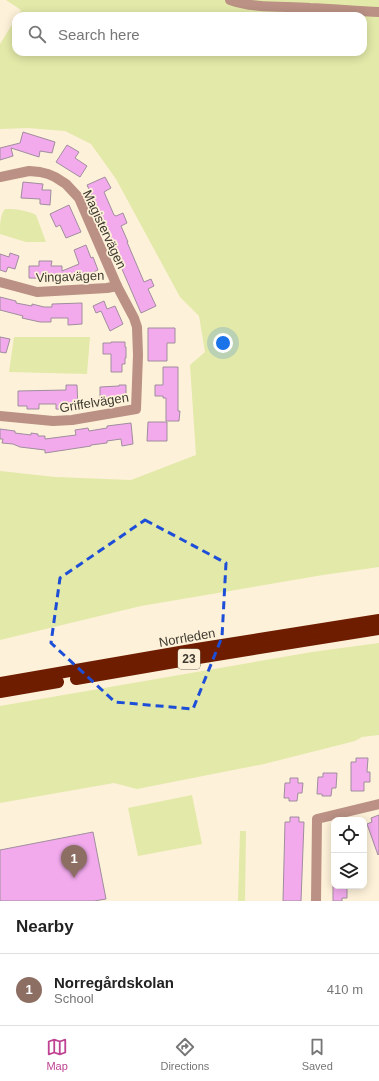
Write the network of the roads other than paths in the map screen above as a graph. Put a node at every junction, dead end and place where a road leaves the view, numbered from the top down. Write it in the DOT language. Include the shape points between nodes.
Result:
graph roads {
  1 [pos="230,0"];
  2 [pos="379,12"];
  3 [pos="0,177"];
  4 [pos="0,282"];
  5 [pos="117,286"];
  6 [pos="0,416"];
  7 [pos="379,620"];
  8 [pos="379,629"];
  9 [pos="0,683"];
  10 [pos="0,692"];
  11 [pos="379,804"];
  12 [pos="316,901"];
  1 -- 2 [label="street" via="241,4 280,8"];
  3 -- 5 [label="street, Magistervägen" via="22,172 40,172 66,184 79,198"];
  4 -- 5 [label="street, Vingavägen" via="37,292"];
  5 -- 6 [label="street, Griffelvägen" via="137,327 136,409 53,422"];
  7 -- 9 [label="highway, Norrleden / 23"];
  8 -- 10 [label="highway, Norrleden / 23"];
  11 -- 12 [label="street" via="317,819"];
}
